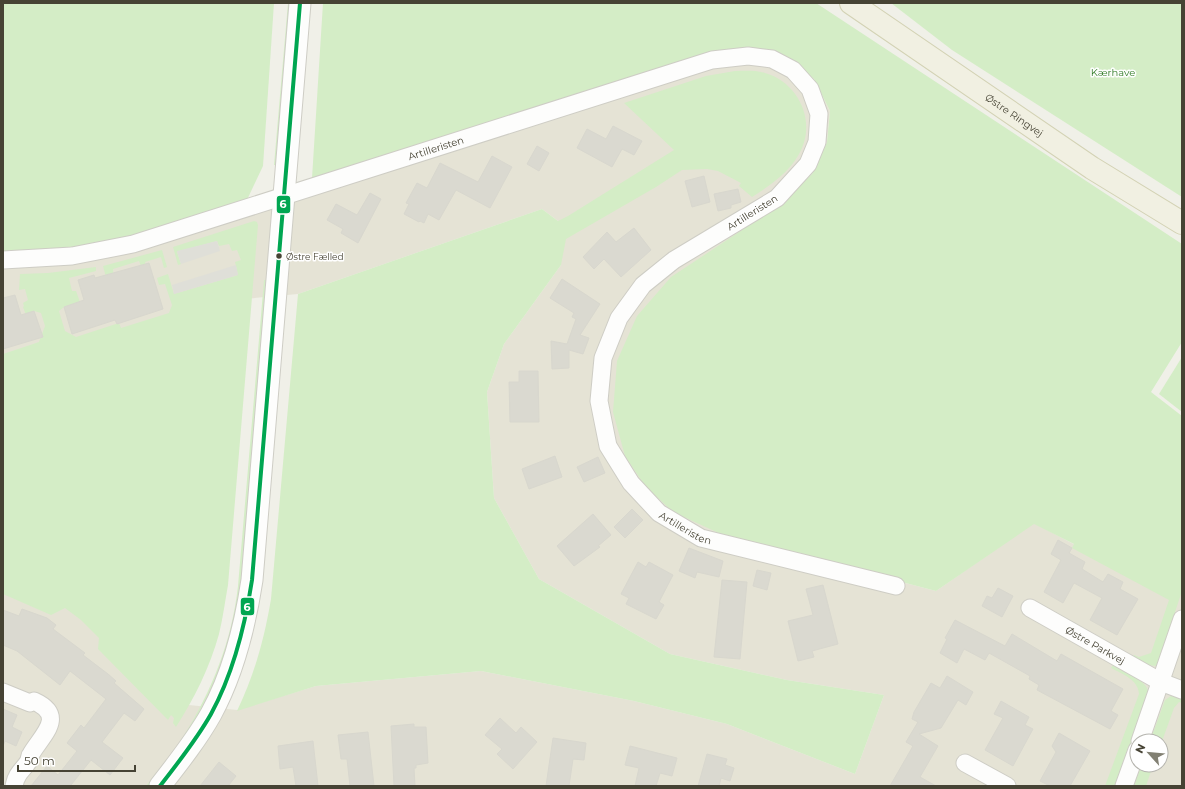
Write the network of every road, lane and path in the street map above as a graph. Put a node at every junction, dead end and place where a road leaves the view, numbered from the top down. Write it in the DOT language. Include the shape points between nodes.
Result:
graph roads {
  1 [pos="300,3"];
  2 [pos="850,3"];
  3 [pos="284,196"];
  4 [pos="1182,223"];
  5 [pos="3,260"];
  6 [pos="896,586"];
  7 [pos="1030,608"];
  8 [pos="1182,619"];
  9 [pos="1161,682"];
  10 [pos="1182,690"];
  11 [pos="3,692"];
  12 [pos="1143,733"];
  13 [pos="965,763"];
  14 [pos="1129,772"];
  15 [pos="14,786"];
  16 [pos="160,786"];
  17 [pos="1007,786"];
  18 [pos="1124,786"];
  1 -- 3 [label="street"];
  2 -- 4 [label="main road, Østre Ringvej" via="1092,168"];
  3 -- 5 [label="street, Artilleristen" via="162,236 115,248 55,258"];
  3 -- 6 [label="street, Artilleristen" via="712,60 748,56 772,60 793,70 810,89 819,114 817,142 808,164 777,198 674,260 643,285 619,318 603,358 599,401 608,446 631,483 659,513 701,538"];
  3 -- 16 [label="street" via="252,580 247,610 228,678 211,714 189,749"];
  7 -- 9 [label="street, Østre Parkvej"];
  8 -- 9 [label="street"];
  9 -- 10 [label="street, Østre Parkvej"];
  9 -- 12 [label="street"];
  11 -- 15 [label="street" via="44,706 50,721 47,732 30,755"];
  13 -- 17 [label="street"];
  14 -- 18 [label="street"];
}
